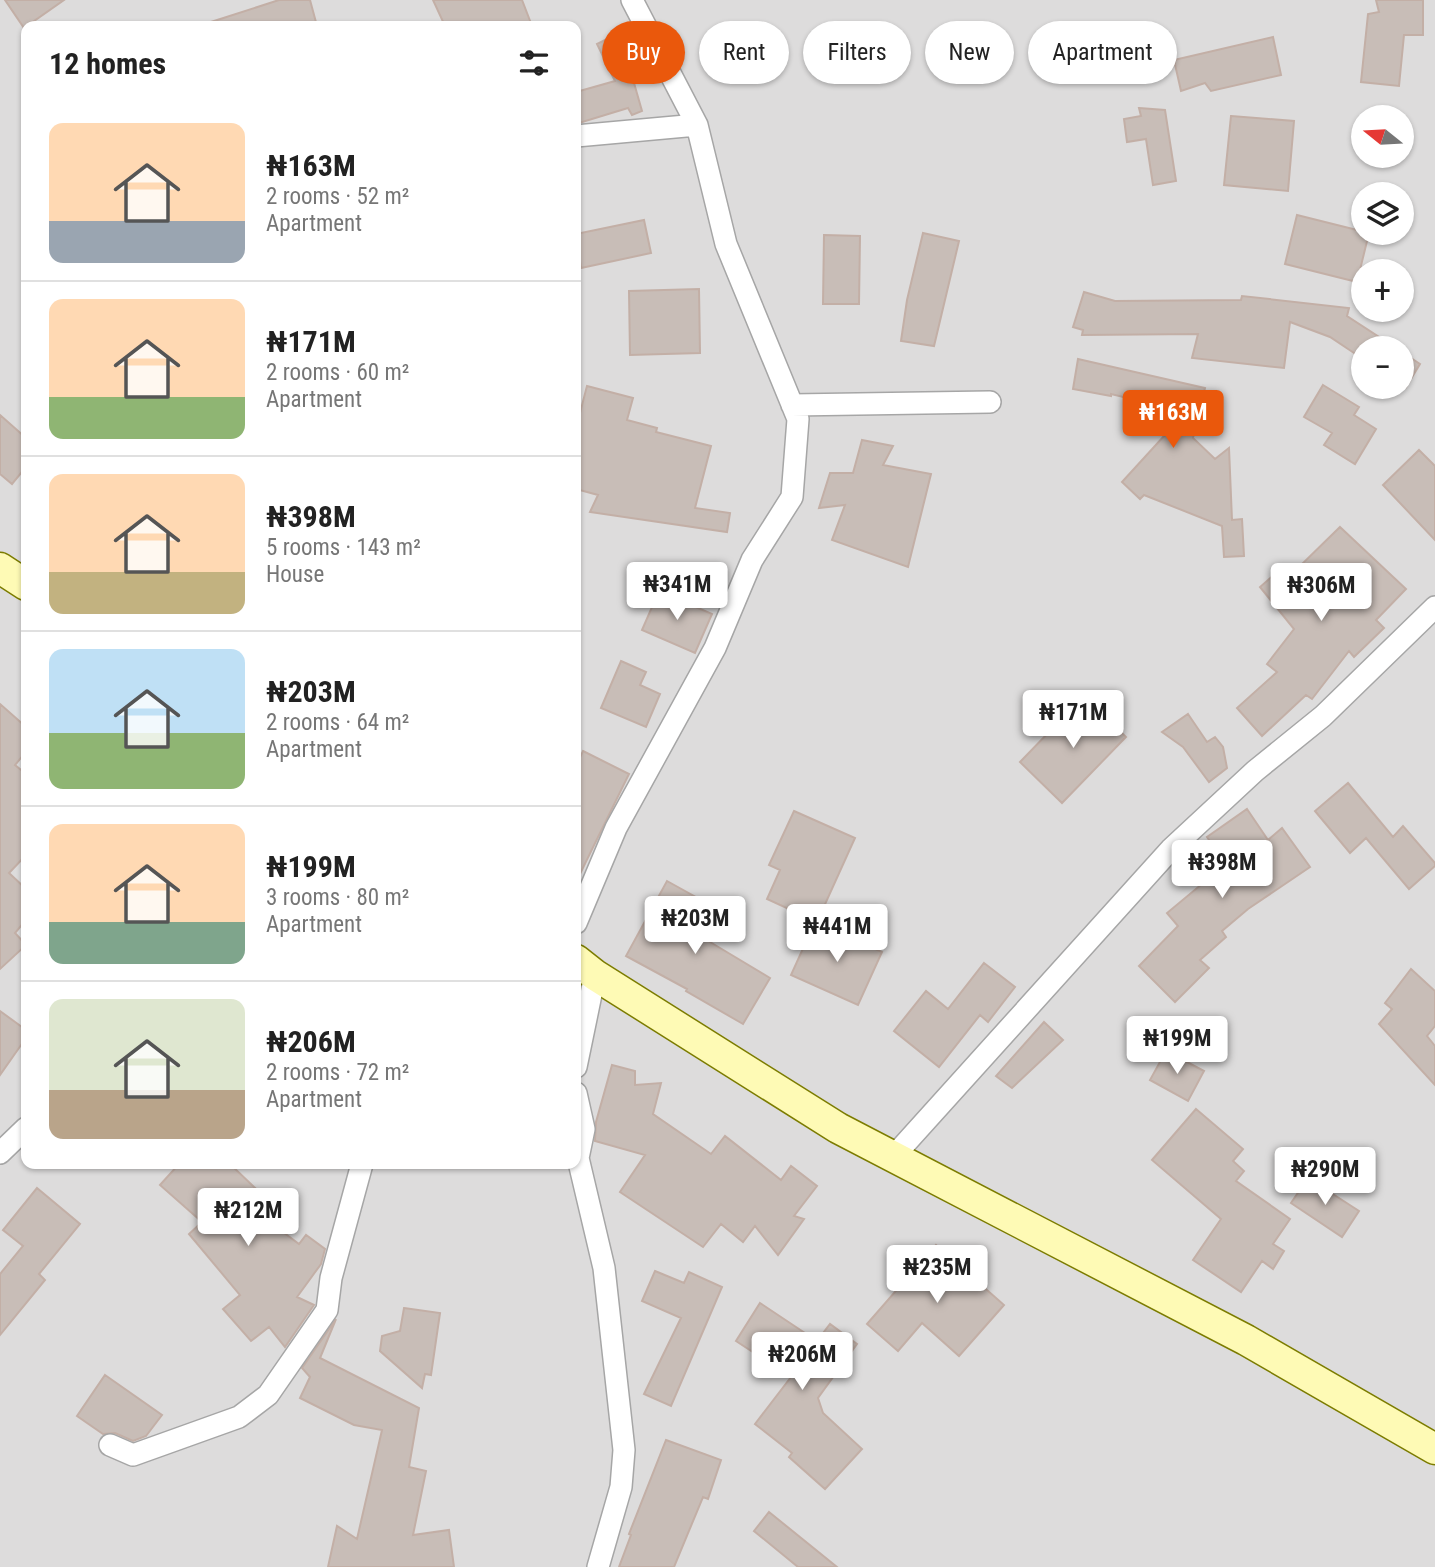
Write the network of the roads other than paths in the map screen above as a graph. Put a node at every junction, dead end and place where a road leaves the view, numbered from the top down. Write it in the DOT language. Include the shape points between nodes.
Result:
graph roads {
  1 [pos="632,0"];
  2 [pos="697,125"];
  3 [pos="581,136"];
  4 [pos="990,402"];
  5 [pos="792,405"];
  6 [pos="0,568"];
  7 [pos="21,582"];
  8 [pos="1435,607"];
  9 [pos="581,911"];
  10 [pos="585,968"];
  11 [pos="581,1012"];
  12 [pos="581,1116"];
  13 [pos="21,1133"];
  14 [pos="581,1144"];
  15 [pos="0,1153"];
  16 [pos="894,1156"];
  17 [pos="361,1169"];
  18 [pos="581,1169"];
  19 [pos="110,1446"];
  20 [pos="1435,1450"];
  21 [pos="598,1567"];
  1 -- 2 [label="street"];
  2 -- 3 [label="street"];
  2 -- 5 [label="street" via="726,244"];
  4 -- 5 [label="street"];
  5 -- 9 [label="street" via="798,419 792,496 752,560 715,648 616,828"];
  6 -- 7 [label="street"];
  8 -- 16 [label="street" via="1323,716 1171,849"];
  10 -- 11 [label="street"];
  10 -- 16 [label="street" via="838,1128"];
  12 -- 14 [label="street"];
  13 -- 15 [label="street"];
  16 -- 20 [label="street" via="1246,1340"];
  17 -- 19 [label="street" via="331,1278 327,1310 268,1395 239,1417 133,1455"];
  18 -- 21 [label="street" via="604,1268 624,1450 621,1487"];
}
